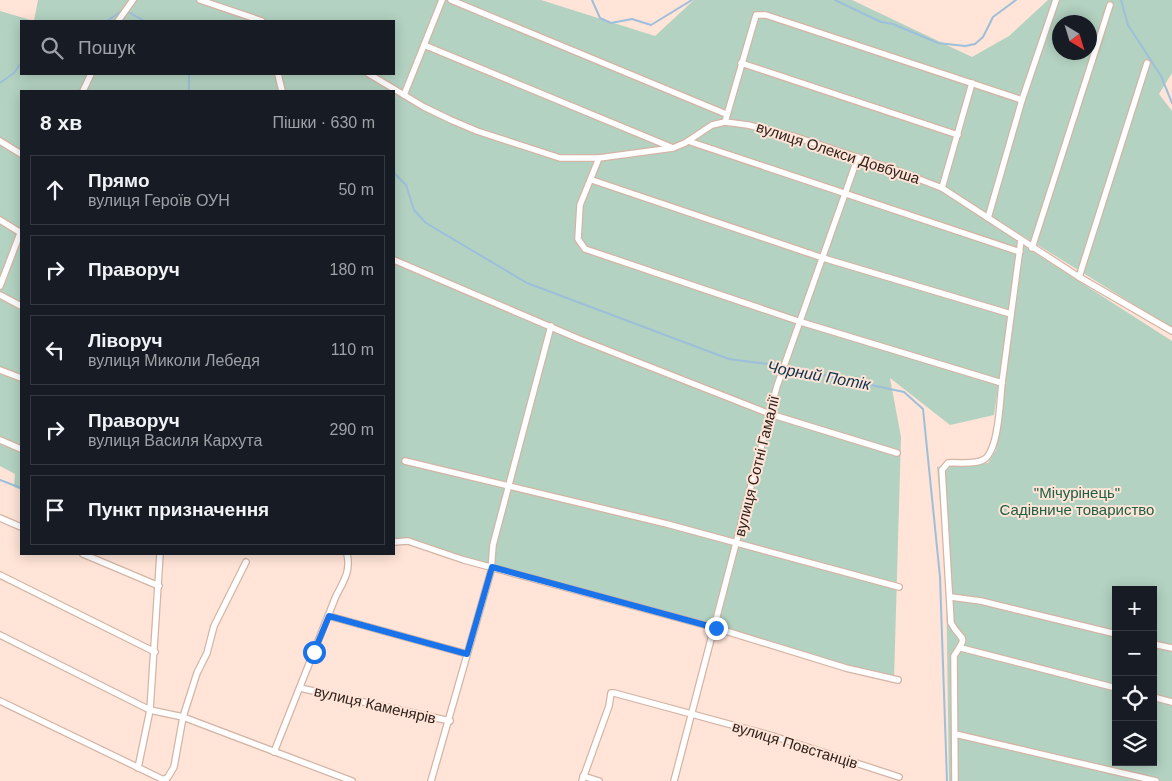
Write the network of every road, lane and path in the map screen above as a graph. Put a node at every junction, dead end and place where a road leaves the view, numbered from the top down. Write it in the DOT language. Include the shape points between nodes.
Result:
graph roads {
  1 [pos="133,0"];
  2 [pos="200,0"];
  3 [pos="442,0"];
  4 [pos="450,0"];
  5 [pos="1056,0"];
  6 [pos="1110,5"];
  7 [pos="119,20"];
  8 [pos="259,20"];
  9 [pos="424,45"];
  10 [pos="741,63"];
  11 [pos="1147,63"];
  12 [pos="91,75"];
  13 [pos="278,75"];
  14 [pos="372,75"];
  15 [pos="972,83"];
  16 [pos="83,90"];
  17 [pos="282,90"];
  18 [pos="404,94"];
  19 [pos="1022,100"];
  20 [pos="726,114"];
  21 [pos="725,122"];
  22 [pos="958,135"];
  23 [pos="0,141"];
  24 [pos="688,141"];
  25 [pos="673,148"];
  26 [pos="20,153"];
  27 [pos="858,157"];
  28 [pos="599,158"];
  29 [pos="592,180"];
  30 [pos="942,188"];
  31 [pos="846,194"];
  32 [pos="988,218"];
  33 [pos="0,220"];
  34 [pos="20,231"];
  35 [pos="20,235"];
  36 [pos="1021,240"];
  37 [pos="1032,248"];
  38 [pos="1020,252"];
  39 [pos="823,258"];
  40 [pos="395,260"];
  41 [pos="1079,277"];
  42 [pos="0,286"];
  43 [pos="0,295"];
  44 [pos="20,305"];
  45 [pos="1011,314"];
  46 [pos="801,322"];
  47 [pos="552,326"];
  48 [pos="1172,330"];
  49 [pos="0,370"];
  50 [pos="20,378"];
  51 [pos="1002,383"];
  52 [pos="770,414"];
  53 [pos="0,440"];
  54 [pos="20,449"];
  55 [pos="897,453"];
  56 [pos="405,461"];
  57 [pos="510,486"];
  58 [pos="0,518"];
  59 [pos="20,527"];
  60 [pos="395,542"];
  61 [pos="738,543"];
  62 [pos="85,555"];
  63 [pos="160,555"];
  64 [pos="347,555"];
  65 [pos="246,562"];
  66 [pos="492,567"];
  67 [pos="0,575"];
  68 [pos="159,586"];
  69 [pos="899,587"];
  70 [pos="951,597"];
  71 [pos="329,616"];
  72 [pos="716,628"];
  73 [pos="1112,633"];
  74 [pos="0,635"];
  75 [pos="1157,645"];
  76 [pos="961,648"];
  77 [pos="1172,648"];
  78 [pos="155,652"];
  79 [pos="467,654"];
  80 [pos="898,680"];
  81 [pos="1112,687"];
  82 [pos="300,688"];
  83 [pos="1157,698"];
  84 [pos="0,701"];
  85 [pos="1172,702"];
  86 [pos="150,710"];
  87 [pos="692,715"];
  88 [pos="183,717"];
  89 [pos="450,721"];
  90 [pos="954,734"];
  91 [pos="274,752"];
  92 [pos="138,768"];
  93 [pos="899,776"];
  94 [pos="582,779"];
  95 [pos="165,780"];
  96 [pos="352,781"];
  97 [pos="432,781"];
  98 [pos="599,781"];
  99 [pos="674,781"];
  100 [pos="955,781"];
  101 [pos="1156,781"];
  1 -- 7 [label="street"];
  2 -- 8 [label="street"];
  3 -- 9 [label="street"];
  4 -- 20 [label="street"];
  5 -- 19 [label="street"];
  6 -- 37 [label="street"];
  9 -- 18 [label="street"];
  9 -- 25 [label="street"];
  10 -- 15 [label="street" via="756,15 766,15"];
  10 -- 20 [label="street"];
  10 -- 22 [label="street"];
  11 -- 41 [label="street"];
  12 -- 16 [label="street"];
  13 -- 17 [label="street"];
  14 -- 18 [label="street"];
  15 -- 19 [label="street"];
  15 -- 22 [label="street"];
  18 -- 28 [label="street" via="451,120 549,156"];
  19 -- 32 [label="street"];
  20 -- 21 [label="street"];
  21 -- 24 [label="street" via="712,125"];
  21 -- 27 [label="street, вулиця Олекси Довбуша" via="796,137"];
  22 -- 30 [label="street"];
  23 -- 26 [label="street"];
  24 -- 25 [label="street"];
  24 -- 31 [label="street"];
  25 -- 28 [label="street"];
  27 -- 30 [label="street, вулиця Олекси Довбуша"];
  27 -- 31 [label="street, вулиця Сотні Гамалії"];
  28 -- 29 [label="street"];
  29 -- 39 [label="street"];
  29 -- 46 [label="street" via="580,206 578,239 581,246"];
  30 -- 32 [label="street, вулиця Олекси Довбуша"];
  31 -- 38 [label="street"];
  31 -- 39 [label="street, вулиця Сотні Гамалії"];
  32 -- 36 [label="street, вулиця Олекси Довбуша"];
  33 -- 34 [label="street"];
  35 -- 42 [label="street"];
  36 -- 37 [label="street, вулиця Олекси Довбуша"];
  36 -- 38 [label="street"];
  37 -- 41 [label="street, вулиця Олекси Довбуша"];
  38 -- 45 [label="street"];
  39 -- 45 [label="street"];
  39 -- 46 [label="street, вулиця Сотні Гамалії"];
  40 -- 47 [label="street"];
  41 -- 48 [label="street, вулиця Олекси Довбуша"];
  43 -- 44 [label="street"];
  45 -- 51 [label="street"];
  46 -- 51 [label="street"];
  46 -- 52 [label="street, вулиця Сотні Гамалії"];
  47 -- 52 [label="street"];
  47 -- 57 [label="street"];
  49 -- 50 [label="street"];
  51 -- 70 [label="street" via="995,442 989,455 979,461 948,463 942,470"];
  52 -- 55 [label="street"];
  52 -- 61 [label="street, вулиця Сотні Гамалії"];
  53 -- 54 [label="street"];
  56 -- 57 [label="street"];
  57 -- 61 [label="street"];
  57 -- 66 [label="street" via="493,545"];
  58 -- 59 [label="street"];
  60 -- 66 [label="street" via="408,542"];
  61 -- 69 [label="street"];
  61 -- 72 [label="street, вулиця Сотні Гамалії"];
  62 -- 68 [label="street"];
  63 -- 68 [label="street"];
  64 -- 71 [label="street" via="349,568"];
  65 -- 88 [label="street" via="214,626 208,653 197,673"];
  66 -- 72 [label="street"];
  66 -- 79 [label="street"];
  67 -- 78 [label="street"];
  68 -- 78 [label="street"];
  70 -- 73 [label="street"];
  70 -- 76 [label="street" via="951,623 963,637"];
  71 -- 79 [label="street"];
  71 -- 82 [label="street"];
  72 -- 80 [label="street" via="846,668"];
  72 -- 87 [label="street, вулиця Сотні Гамалії"];
  74 -- 86 [label="street"];
  75 -- 77 [label="street"];
  76 -- 81 [label="street"];
  76 -- 90 [label="street" via="954,656"];
  78 -- 86 [label="street"];
  79 -- 89 [label="street"];
  82 -- 89 [label="street, вулиця Каменярів"];
  82 -- 91 [label="street"];
  83 -- 85 [label="street"];
  84 -- 92 [label="street"];
  86 -- 88 [label="street"];
  86 -- 92 [label="street"];
  87 -- 93 [label="street, вулиця Повстанців" via="773,736"];
  87 -- 94 [label="street, вулиця Повстанців" via="611,694"];
  87 -- 99 [label="street, вулиця Сотні Гамалії"];
  88 -- 91 [label="street"];
  88 -- 95 [label="street" via="174,767"];
  89 -- 97 [label="street"];
  90 -- 100 [label="street"];
  90 -- 101 [label="street"];
  91 -- 96 [label="street"];
  92 -- 95 [label="street"];
  94 -- 98 [label="street"];
}
